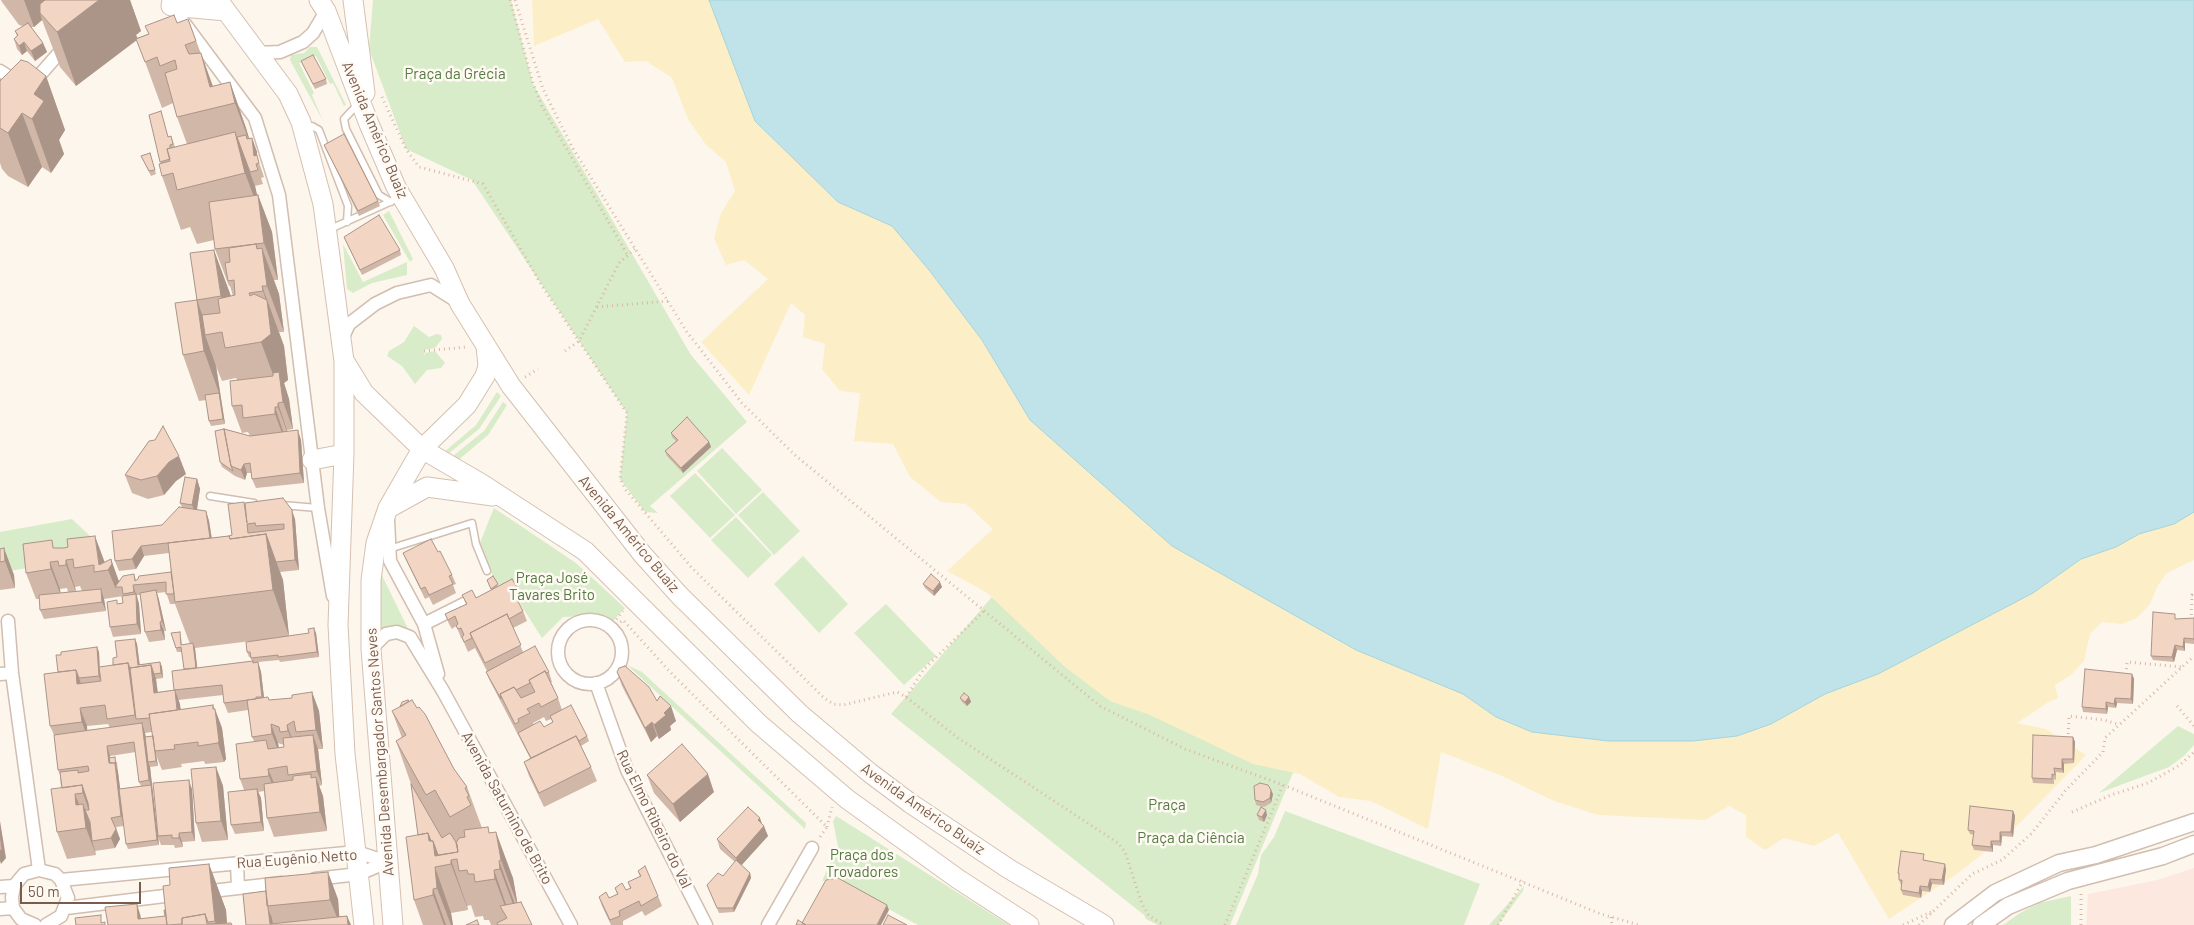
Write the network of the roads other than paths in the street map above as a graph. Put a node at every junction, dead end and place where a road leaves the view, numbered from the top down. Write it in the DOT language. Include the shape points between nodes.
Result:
graph roads {
  1 [pos="353,0"];
  2 [pos="170,2"];
  3 [pos="325,4"];
  4 [pos="222,6"];
  5 [pos="67,38"];
  6 [pos="258,54"];
  7 [pos="0,71"];
  8 [pos="360,101"];
  9 [pos="368,124"];
  10 [pos="303,128"];
  11 [pos="396,198"];
  12 [pos="346,222"];
  13 [pos="327,230"];
  14 [pos="460,304"];
  15 [pos="342,339"];
  16 [pos="486,345"];
  17 [pos="344,361"];
  18 [pos="422,449"];
  19 [pos="344,454"];
  20 [pos="312,460"];
  21 [pos="210,496"];
  22 [pos="501,497"];
  23 [pos="263,504"];
  24 [pos="272,504"];
  25 [pos="318,508"];
  26 [pos="388,508"];
  27 [pos="389,549"];
  28 [pos="487,571"];
  29 [pos="470,601"];
  30 [pos="8,621"];
  31 [pos="424,624"];
  32 [pos="338,626"];
  33 [pos="370,649"];
  34 [pos="6,673"];
  35 [pos="596,683"];
  36 [pos="443,691"];
  37 [pos="2194,822"];
  38 [pos="2194,844"];
  39 [pos="812,848"];
  40 [pos="357,852"];
  41 [pos="387,862"];
  42 [pos="238,863"];
  43 [pos="39,870"];
  44 [pos="359,874"];
  45 [pos="61,880"];
  46 [pos="14,886"];
  47 [pos="0,887"];
  48 [pos="238,888"];
  49 [pos="13,908"];
  50 [pos="66,908"];
  51 [pos="0,909"];
  52 [pos="34,925"];
  53 [pos="46,925"];
  54 [pos="364,925"];
  55 [pos="393,925"];
  56 [pos="571,925"];
  57 [pos="706,925"];
  58 [pos="768,925"];
  59 [pos="1029,925"];
  60 [pos="1104,925"];
  61 [pos="1953,925"];
  62 [pos="1981,925"];
  1 -- 9 [label="main road"];
  2 -- 4 [label="main road"];
  2 -- 20 [label="street" via="255,118 279,195"];
  3 -- 6 [label="street" via="313,33 303,42 280,52"];
  3 -- 8 [label="main road, Avenida Américo Buaiz"];
  4 -- 6 [label="main road"];
  5 -- 7 [label="street" via="25,93"];
  6 -- 10 [label="main road" via="288,94"];
  8 -- 9 [label="main road, Avenida Américo Buaiz"];
  8 -- 11 [label="lane" via="344,118 346,130 379,195"];
  9 -- 11 [label="main road, Avenida Américo Buaiz"];
  10 -- 12 [label="lane" via="312,126 319,130 348,206"];
  10 -- 13 [label="main road"];
  11 -- 12 [label="lane"];
  11 -- 14 [label="main road, Avenida Américo Buaiz" via="444,268"];
  12 -- 13 [label="lane"];
  13 -- 15 [label="main road"];
  14 -- 15 [label="street" via="431,285 397,292 349,324"];
  14 -- 16 [label="main road, Avenida Américo Buaiz"];
  15 -- 17 [label="main road"];
  16 -- 18 [label="main road, Avenida Desembargador Santos Neves" via="488,366 485,376 467,405"];
  16 -- 60 [label="main road, Avenida Américo Buaiz" via="511,386 643,555 800,714 910,803"];
  17 -- 18 [label="main road" via="364,393"];
  17 -- 19 [label="main road, Avenida Desembargador Santos Neves"];
  18 -- 22 [label="main road"];
  18 -- 26 [label="main road, Avenida Desembargador Santos Neves"];
  19 -- 20 [label="main road"];
  19 -- 32 [label="main road, Avenida Desembargador Santos Neves"];
  20 -- 25 [label="street"];
  21 -- 23 [label="lane"];
  22 -- 26 [label="main road" via="426,487"];
  22 -- 59 [label="main road" via="585,551 758,723 847,798 958,879"];
  24 -- 25 [label="lane"];
  25 -- 32 [label="street"];
  26 -- 27 [label="street, Avenida Saturnino de Brito"];
  26 -- 33 [label="main road, Avenida Desembargador Santos Neves" via="376,542 371,580"];
  27 -- 28 [label="lane" via="472,523"];
  27 -- 31 [label="street, Avenida Saturnino de Brito" via="390,561"];
  29 -- 31 [label="street"];
  30 -- 34 [label="street"];
  31 -- 36 [label="street, Avenida Saturnino de Brito"];
  32 -- 40 [label="main road, Avenida Desembargador Santos Neves" via="345,754"];
  33 -- 36 [label="street, Avenida Saturnino de Brito" via="386,634 397,632 410,637"];
  33 -- 41 [label="main road, Avenida Desembargador Santos Neves"];
  34 -- 43 [label="street"];
  35 -- 35 [label="street" via="614,673 619,664 621,644 617,635 601,622 591,620 571,626 559,644 558,655 567,674 580,682"];
  35 -- 57 [label="street, Rua Elmo Ribeiro do Val" via="626,770"];
  36 -- 56 [label="street, Avenida Saturnino de Brito"];
  37 -- 61 [label="street" via="2096,855 2059,863 1995,892"];
  38 -- 62 [label="street" via="2163,856 2068,881 2008,906"];
  39 -- 58 [label="street"];
  40 -- 41 [label="street, Rua Eugênio Netto"];
  40 -- 42 [label="street, Rua Eugênio Netto"];
  40 -- 44 [label="main road, Avenida Desembargador Santos Neves"];
  41 -- 44 [label="street, Rua Eugênio Netto"];
  41 -- 55 [label="main road, Avenida Desembargador Santos Neves"];
  42 -- 45 [label="street, Rua Eugênio Netto"];
  42 -- 48 [label="street"];
  43 -- 45 [label="street" via="54,874"];
  43 -- 46 [label="street" via="24,874"];
  44 -- 48 [label="street, Rua Eugênio Netto"];
  44 -- 54 [label="main road, Avenida Desembargador Santos Neves"];
  45 -- 50 [label="street" via="66,888"];
  46 -- 47 [label="street"];
  46 -- 49 [label="street"];
  48 -- 50 [label="street, Rua Eugênio Netto"];
  49 -- 51 [label="street"];
  49 -- 52 [label="street" via="21,919"];
  50 -- 53 [label="street" via="61,916"];
}
